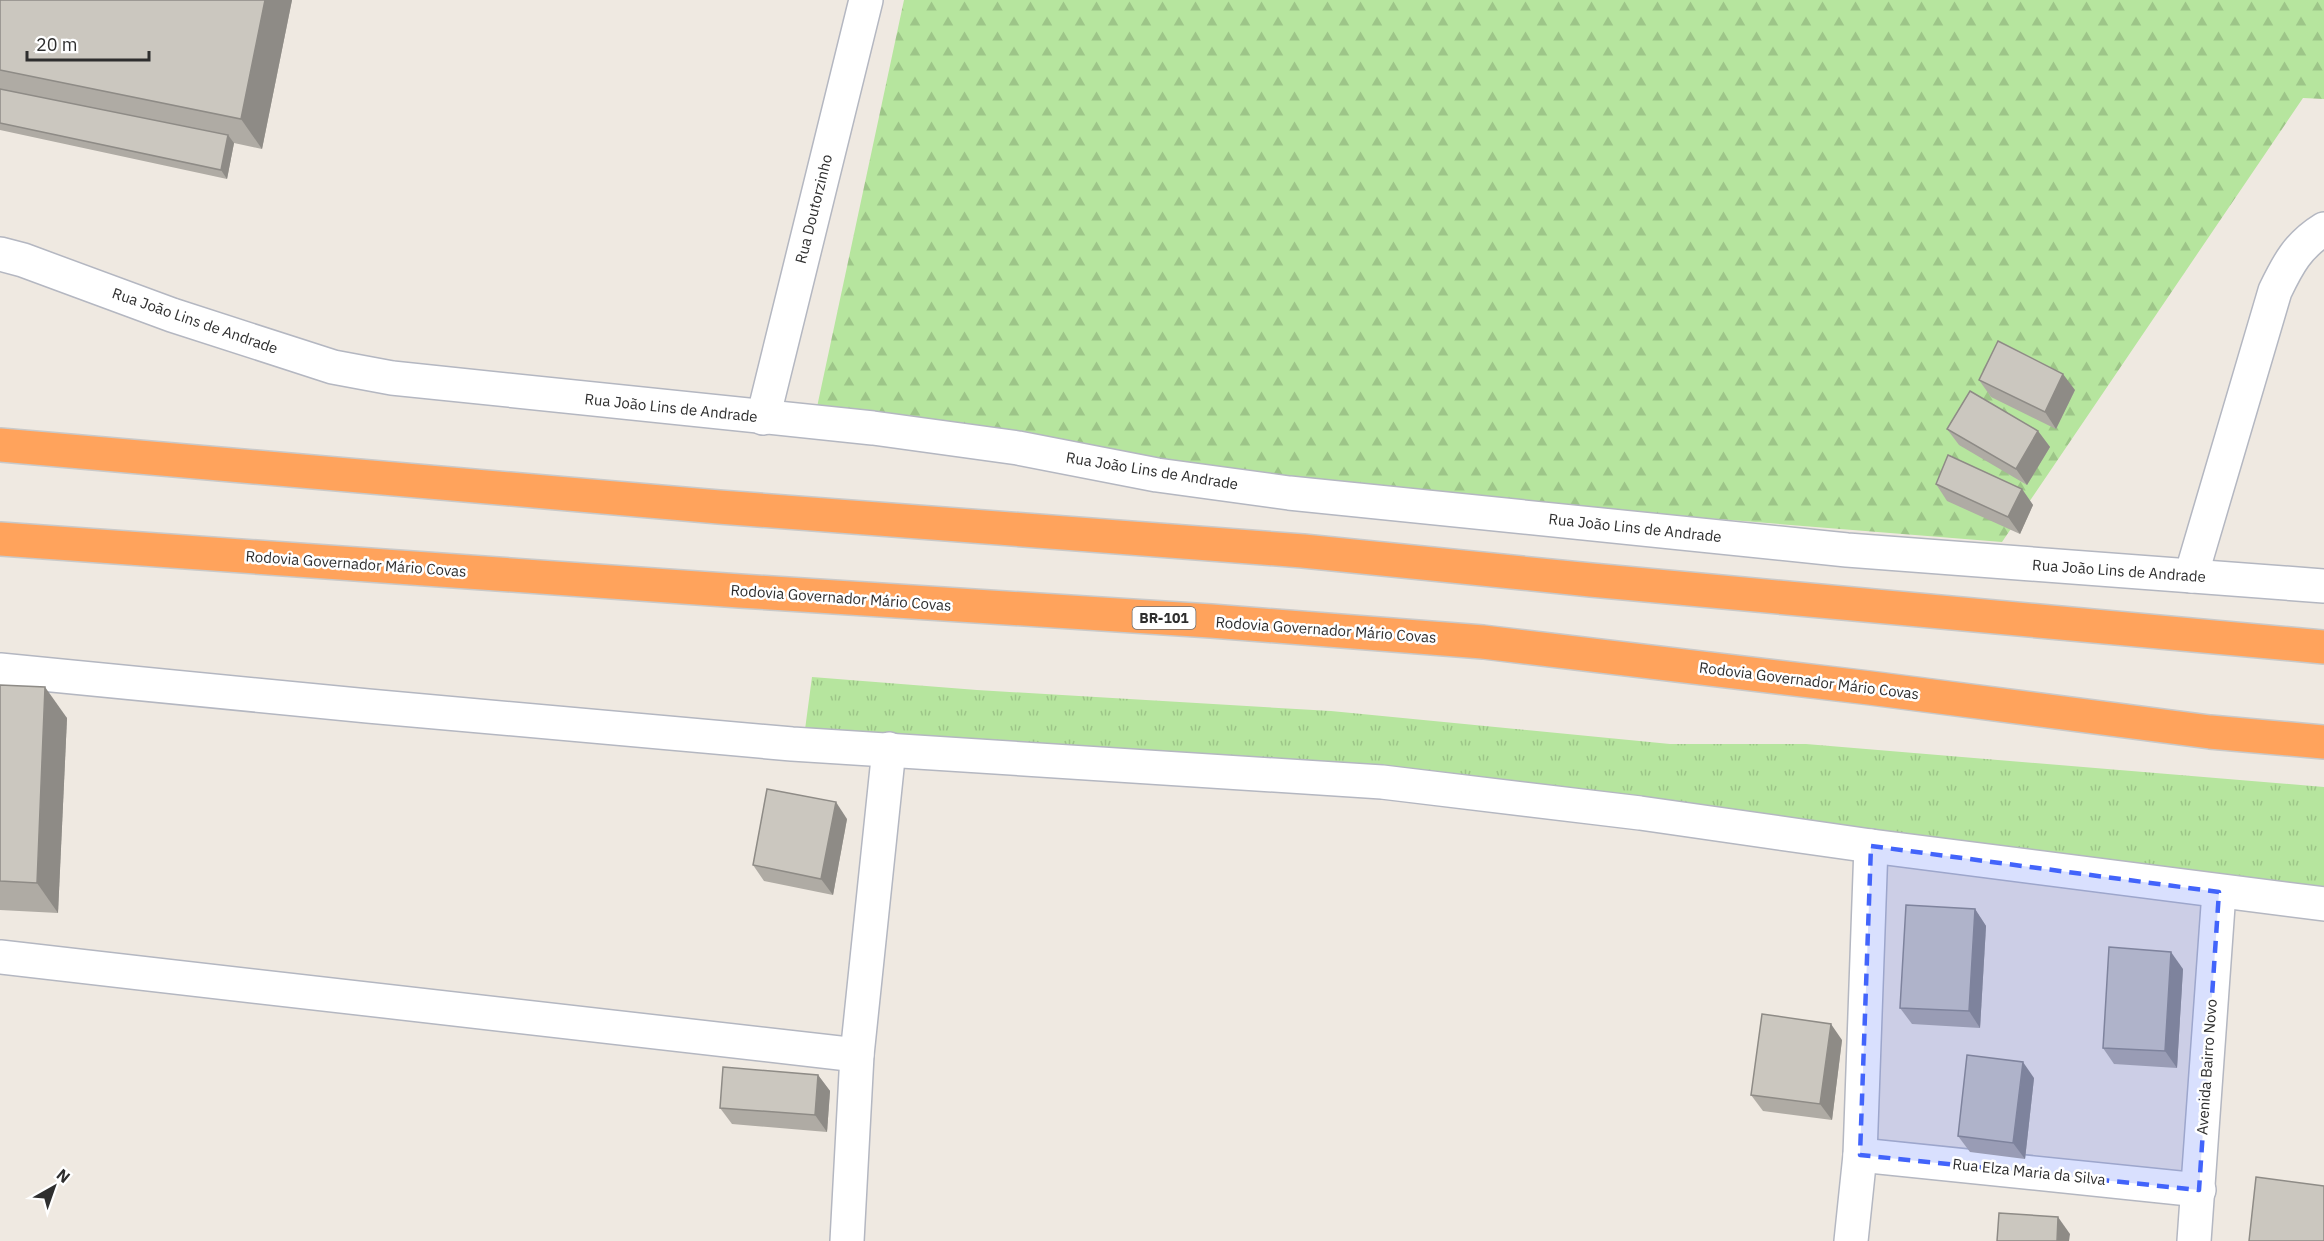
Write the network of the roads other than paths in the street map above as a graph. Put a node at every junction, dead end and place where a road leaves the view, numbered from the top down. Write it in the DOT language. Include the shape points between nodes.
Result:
graph roads {
  1 [pos="866,0"];
  2 [pos="2324,229"];
  3 [pos="0,254"];
  4 [pos="763,418"];
  5 [pos="0,445"];
  6 [pos="0,540"];
  7 [pos="2191,576"];
  8 [pos="2324,586"];
  9 [pos="2324,647"];
  10 [pos="0,670"];
  11 [pos="2324,742"];
  12 [pos="889,749"];
  13 [pos="1871,846"];
  14 [pos="2219,892"];
  15 [pos="2324,904"];
  16 [pos="0,957"];
  17 [pos="857,1055"];
  18 [pos="1860,1155"];
  19 [pos="2199,1190"];
  20 [pos="847,1241"];
  21 [pos="1851,1241"];
  22 [pos="2194,1241"];
  1 -- 4 [label="street, Rua Doutorzinho"];
  2 -- 7 [label="street" via="2308,238 2298,250 2275,291"];
  3 -- 4 [label="street, Rua João Lins de Andrade" via="333,367 392,378"];
  4 -- 7 [label="street, Rua João Lins de Andrade" via="1018,448 1157,475 1289,493 1847,550"];
  5 -- 9 [label="highway" via="719,507 1303,551"];
  6 -- 11 [label="highway, Rodovia Governador Mário Covas / BR-101" via="1483,642 2210,732"];
  7 -- 8 [label="street, Rua João Lins de Andrade"];
  10 -- 12 [label="street" via="721,738"];
  12 -- 13 [label="street" via="1382,782"];
  12 -- 17 [label="street"];
  13 -- 14 [label="street"];
  13 -- 18 [label="street"];
  14 -- 15 [label="street"];
  14 -- 19 [label="street, Avenida Bairro Novo"];
  16 -- 17 [label="street"];
  17 -- 20 [label="street"];
  18 -- 19 [label="street, Rua Elza Maria da Silva"];
  18 -- 21 [label="street"];
  19 -- 22 [label="street, Avenida Bairro Novo"];
}
